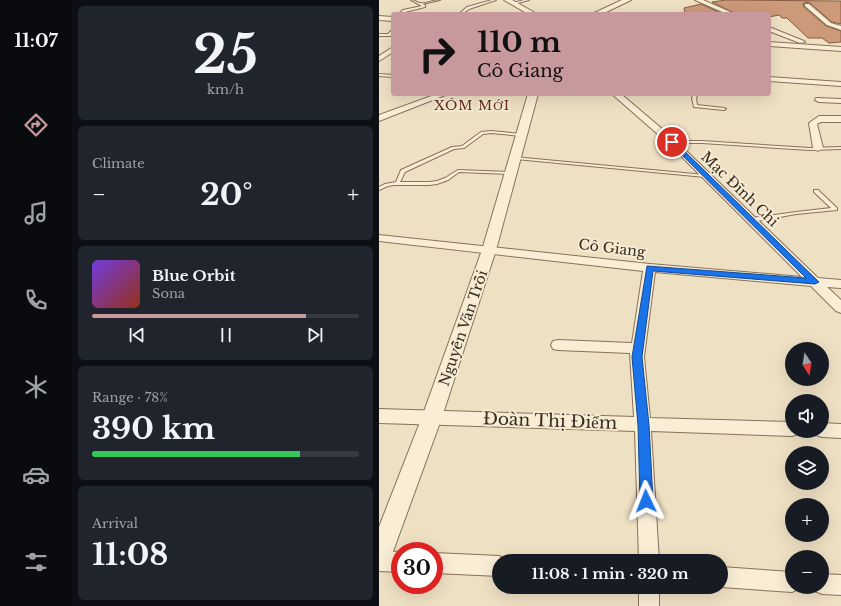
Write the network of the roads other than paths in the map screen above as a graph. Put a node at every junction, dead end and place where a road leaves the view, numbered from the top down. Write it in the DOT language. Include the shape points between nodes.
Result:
graph roads {
  1 [pos="412,0"];
  2 [pos="439,0"];
  3 [pos="495,0"];
  4 [pos="507,0"];
  5 [pos="528,0"];
  6 [pos="628,0"];
  7 [pos="698,0"];
  8 [pos="514,3"];
  9 [pos="420,4"];
  10 [pos="807,5"];
  11 [pos="402,12"];
  12 [pos="463,12"];
  13 [pos="530,12"];
  14 [pos="601,12"];
  15 [pos="727,12"];
  16 [pos="379,18"];
  17 [pos="391,22"];
  18 [pos="841,28"];
  19 [pos="771,30"];
  20 [pos="391,33"];
  21 [pos="379,35"];
  22 [pos="771,44"];
  23 [pos="813,47"];
  24 [pos="841,49"];
  25 [pos="391,50"];
  26 [pos="379,59"];
  27 [pos="379,75"];
  28 [pos="391,76"];
  29 [pos="771,79"];
  30 [pos="841,84"];
  31 [pos="435,96"];
  32 [pos="532,96"];
  33 [pos="618,96"];
  34 [pos="695,96"];
  35 [pos="819,100"];
  36 [pos="841,101"];
  37 [pos="724,109"];
  38 [pos="379,118"];
  39 [pos="841,118"];
  40 [pos="522,135"];
  41 [pos="672,142"];
  42 [pos="818,148"];
  43 [pos="841,148"];
  44 [pos="513,166"];
  45 [pos="705,176"];
  46 [pos="397,184"];
  47 [pos="379,188"];
  48 [pos="816,190"];
  49 [pos="752,220"];
  50 [pos="379,238"];
  51 [pos="489,250"];
  52 [pos="650,268"];
  53 [pos="815,282"];
  54 [pos="841,284"];
  55 [pos="841,308"];
  56 [pos="558,345"];
  57 [pos="639,348"];
  58 [pos="379,416"];
  59 [pos="432,417"];
  60 [pos="643,425"];
  61 [pos="785,429"];
  62 [pos="829,430"];
  63 [pos="841,431"];
  64 [pos="649,554"];
  65 [pos="379,557"];
  66 [pos="379,561"];
  67 [pos="391,562"];
  68 [pos="443,563"];
  69 [pos="492,566"];
  70 [pos="728,577"];
  71 [pos="785,582"];
  72 [pos="829,585"];
  73 [pos="841,586"];
  74 [pos="649,594"];
  75 [pos="649,606"];
  1 -- 9 [label="lane"];
  2 -- 9 [label="lane"];
  3 -- 12 [label="lane"];
  4 -- 8 [label="street"];
  5 -- 8 [label="lane"];
  6 -- 14 [label="street"];
  7 -- 15 [label="street"];
  8 -- 13 [label="street"];
  9 -- 11 [label="lane" via="424,6"];
  10 -- 18 [label="street" via="829,24"];
  16 -- 17 [label="street"];
  19 -- 23 [label="street"];
  20 -- 21 [label="lane"];
  22 -- 23 [label="street"];
  23 -- 24 [label="street"];
  25 -- 26 [label="street"];
  27 -- 28 [label="lane"];
  29 -- 30 [label="street"];
  31 -- 38 [label="street"];
  32 -- 40 [label="street, Nguyễn Văn Trỗi"];
  33 -- 41 [label="street, Mạc Đĩnh Chi"];
  34 -- 37 [label="lane" via="695,106"];
  35 -- 36 [label="street"];
  39 -- 42 [label="street" via="819,119 813,122"];
  40 -- 44 [label="street, Nguyễn Văn Trỗi"];
  40 -- 46 [label="lane" via="483,133 463,147 453,148 403,171"];
  41 -- 42 [label="lane"];
  41 -- 45 [label="street, Mạc Đĩnh Chi"];
  42 -- 43 [label="lane"];
  44 -- 45 [label="lane"];
  44 -- 46 [label="lane" via="458,170 446,180 432,184"];
  44 -- 51 [label="street, Nguyễn Văn Trỗi"];
  45 -- 49 [label="street, Mạc Đĩnh Chi"];
  46 -- 47 [label="lane"];
  48 -- 49 [label="lane" via="835,209"];
  49 -- 53 [label="street, Mạc Đĩnh Chi"];
  50 -- 51 [label="street, Cô Giang"];
  51 -- 52 [label="street, Cô Giang"];
  51 -- 59 [label="street, Nguyễn Văn Trỗi"];
  52 -- 53 [label="street, Cô Giang"];
  52 -- 57 [label="street"];
  53 -- 54 [label="street, Cô Giang"];
  53 -- 55 [label="street, Mạc Đĩnh Chi"];
  56 -- 57 [label="street"];
  57 -- 60 [label="street" via="637,357"];
  58 -- 59 [label="street, Đoàn Thị Điểm"];
  59 -- 60 [label="street, Đoàn Thị Điểm"];
  59 -- 65 [label="street, Nguyễn Văn Trỗi"];
  60 -- 61 [label="street, Đoàn Thị Điểm"];
  60 -- 64 [label="street"];
  62 -- 63 [label="street"];
  66 -- 67 [label="street"];
  68 -- 69 [label="street"];
  70 -- 71 [label="street"];
  72 -- 73 [label="street"];
  74 -- 75 [label="street"];
}
